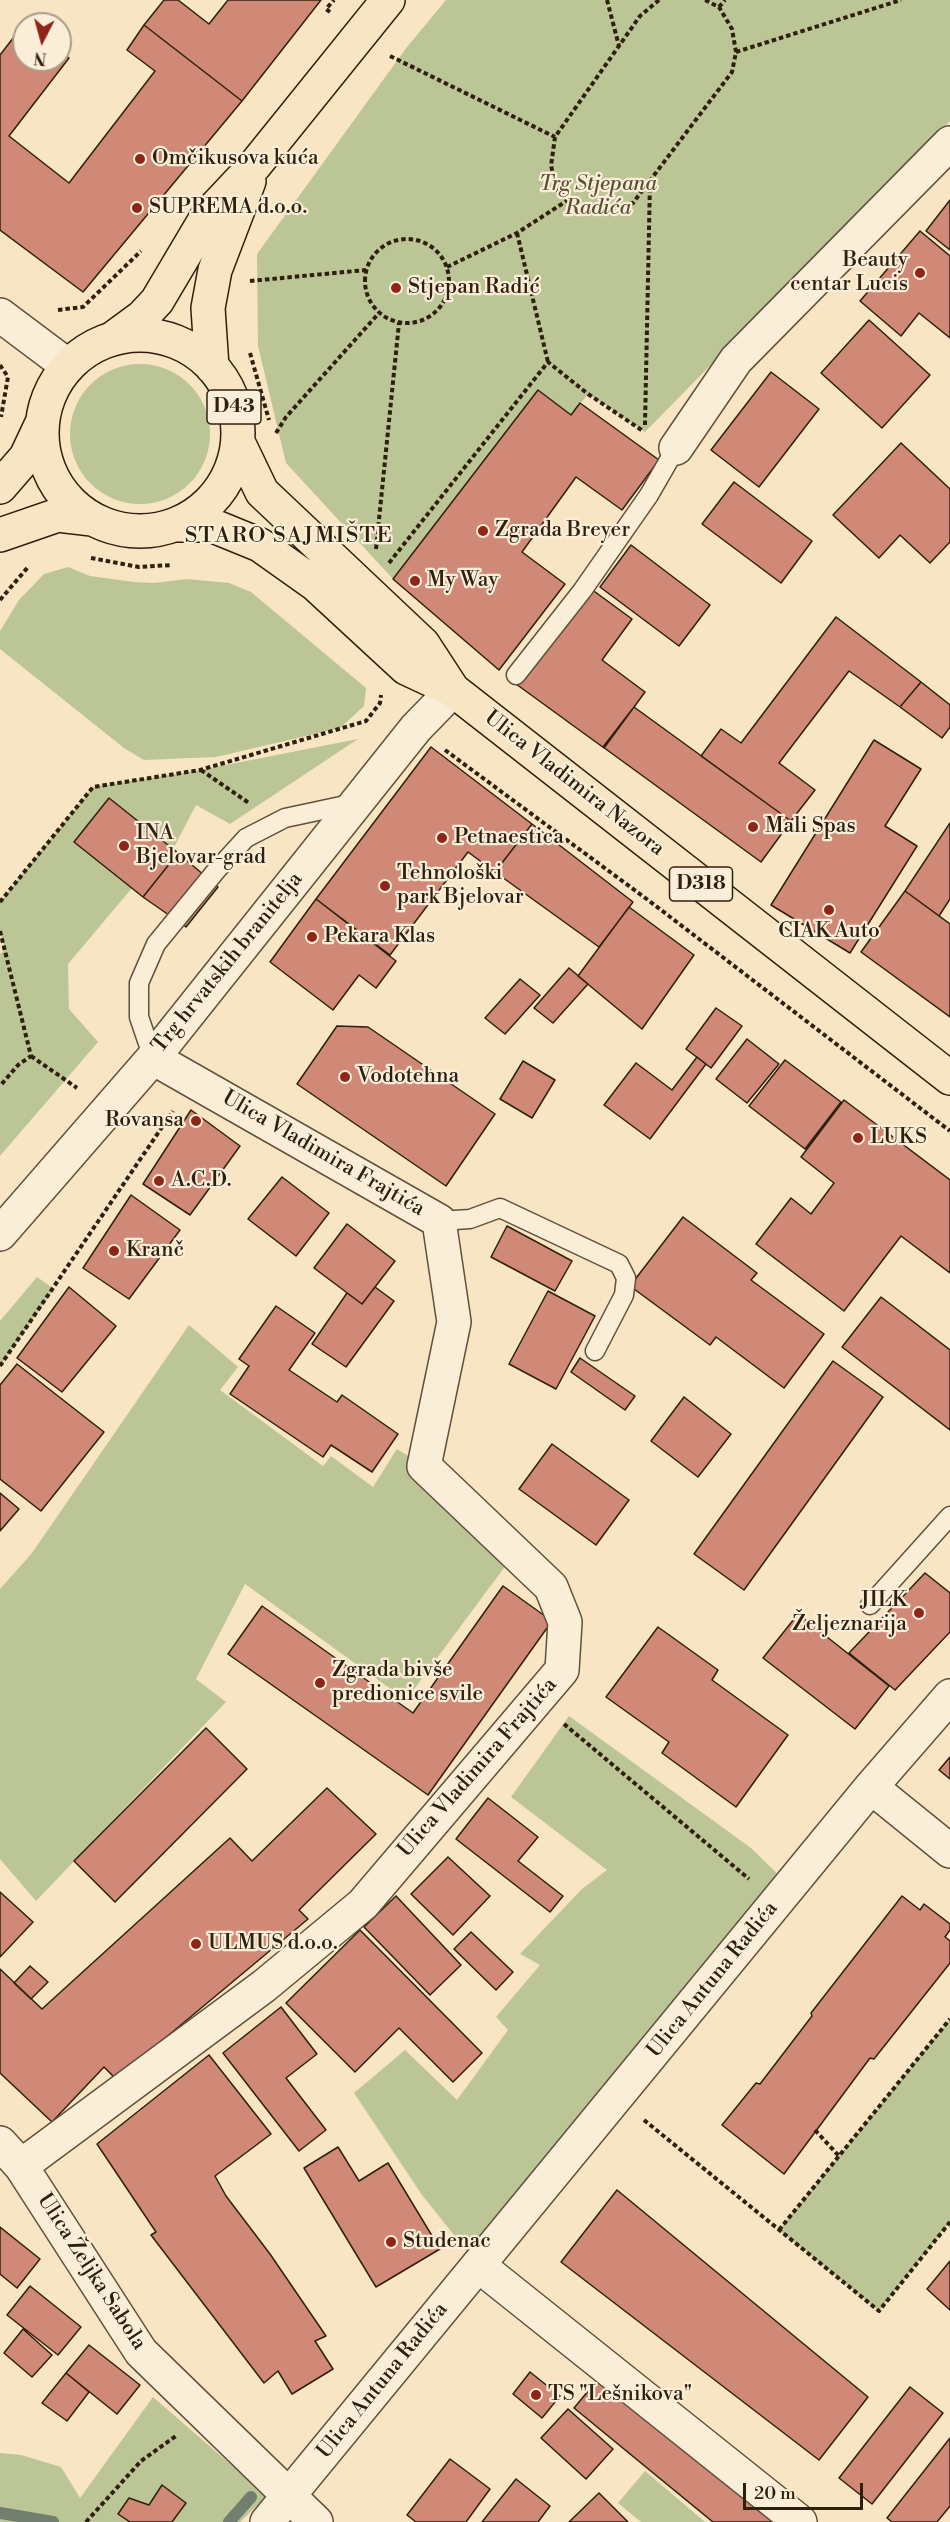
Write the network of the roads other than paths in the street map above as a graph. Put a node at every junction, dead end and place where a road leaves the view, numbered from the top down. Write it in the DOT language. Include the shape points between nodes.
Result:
graph roads {
  1 [pos="385,1"];
  2 [pos="950,143"];
  3 [pos="255,165"];
  4 [pos="0,315"];
  5 [pos="112,339"];
  6 [pos="68,366"];
  7 [pos="212,368"];
  8 [pos="42,423"];
  9 [pos="238,442"];
  10 [pos="676,448"];
  11 [pos="0,487"];
  12 [pos="92,519"];
  13 [pos="175,525"];
  14 [pos="0,535"];
  15 [pos="516,675"];
  16 [pos="453,690"];
  17 [pos="357,802"];
  18 [pos="153,1058"];
  19 [pos="950,1078"];
  20 [pos="439,1221"];
  21 [pos="0,1234"];
  22 [pos="595,1351"];
  23 [pos="950,1516"];
  24 [pos="870,1605"];
  25 [pos="950,1696"];
  26 [pos="871,1787"];
  27 [pos="950,1851"];
  28 [pos="10,2155"];
  29 [pos="478,2265"];
  30 [pos="276,2484"];
  31 [pos="267,2522"];
  32 [pos="316,2522"];
  33 [pos="800,2522"];
  1 -- 3 [label="main road, D43"];
  2 -- 10 [label="street" via="736,360"];
  3 -- 5 [label="main road, D43" via="208,215 157,301"];
  3 -- 7 [label="main road, D43" via="230,276 208,308"];
  4 -- 6 [label="street"];
  5 -- 6 [label="main road, D43" via="88,350"];
  5 -- 7 [label="main road, D43" via="139,335 166,339 191,350"];
  6 -- 8 [label="main road, D43" via="48,396"];
  7 -- 9 [label="main road, D43" via="228,389 236,415"];
  8 -- 11 [label="main road, D43" via="26,457"];
  8 -- 12 [label="main road, D43" via="43,452 52,478 69,501"];
  9 -- 13 [label="main road, D43" via="232,468 219,492 200,511"];
  9 -- 16 [label="main road, D318" via="262,492 423,644"];
  10 -- 15 [label="lane" via="649,495 582,591"];
  12 -- 13 [label="main road, D43" via="119,529 148,531"];
  12 -- 14 [label="main road, D43" via="58,515"];
  13 -- 16 [label="main road, D318" via="211,525 260,545 315,584 406,668"];
  16 -- 17 [label="street, Trg hrvatskih branitelja" via="416,728"];
  16 -- 19 [label="main road, Ulica Vladimira Nazora / D318"];
  17 -- 18 [label="street, Trg hrvatskih branitelja"];
  17 -- 18 [label="lane" via="285,818 246,838 156,944 139,983 138,1017"];
  18 -- 20 [label="street, Ulica Vladimira Frajtića"];
  18 -- 21 [label="street, Trg hrvatskih branitelja"];
  20 -- 22 [label="lane" via="470,1219 500,1208 619,1264 626,1278 624,1295"];
  20 -- 28 [label="street, Ulica Vladimira Frajtića" via="454,1322 424,1466 551,1587 565,1622 562,1670 363,1904 264,1986"];
  23 -- 24 [label="lane"];
  25 -- 26 [label="street, Ulica Antuna Radića"];
  26 -- 27 [label="street"];
  26 -- 29 [label="street, Ulica Antuna Radića"];
  28 -- 30 [label="street, Ulica Željka Sabola" via="141,2352"];
  29 -- 30 [label="street, Ulica Antuna Radića"];
  29 -- 33 [label="street"];
  30 -- 31 [label="street, Ulica Antuna Radića"];
  30 -- 32 [label="street, Ulica Željka Sabola"];
}
